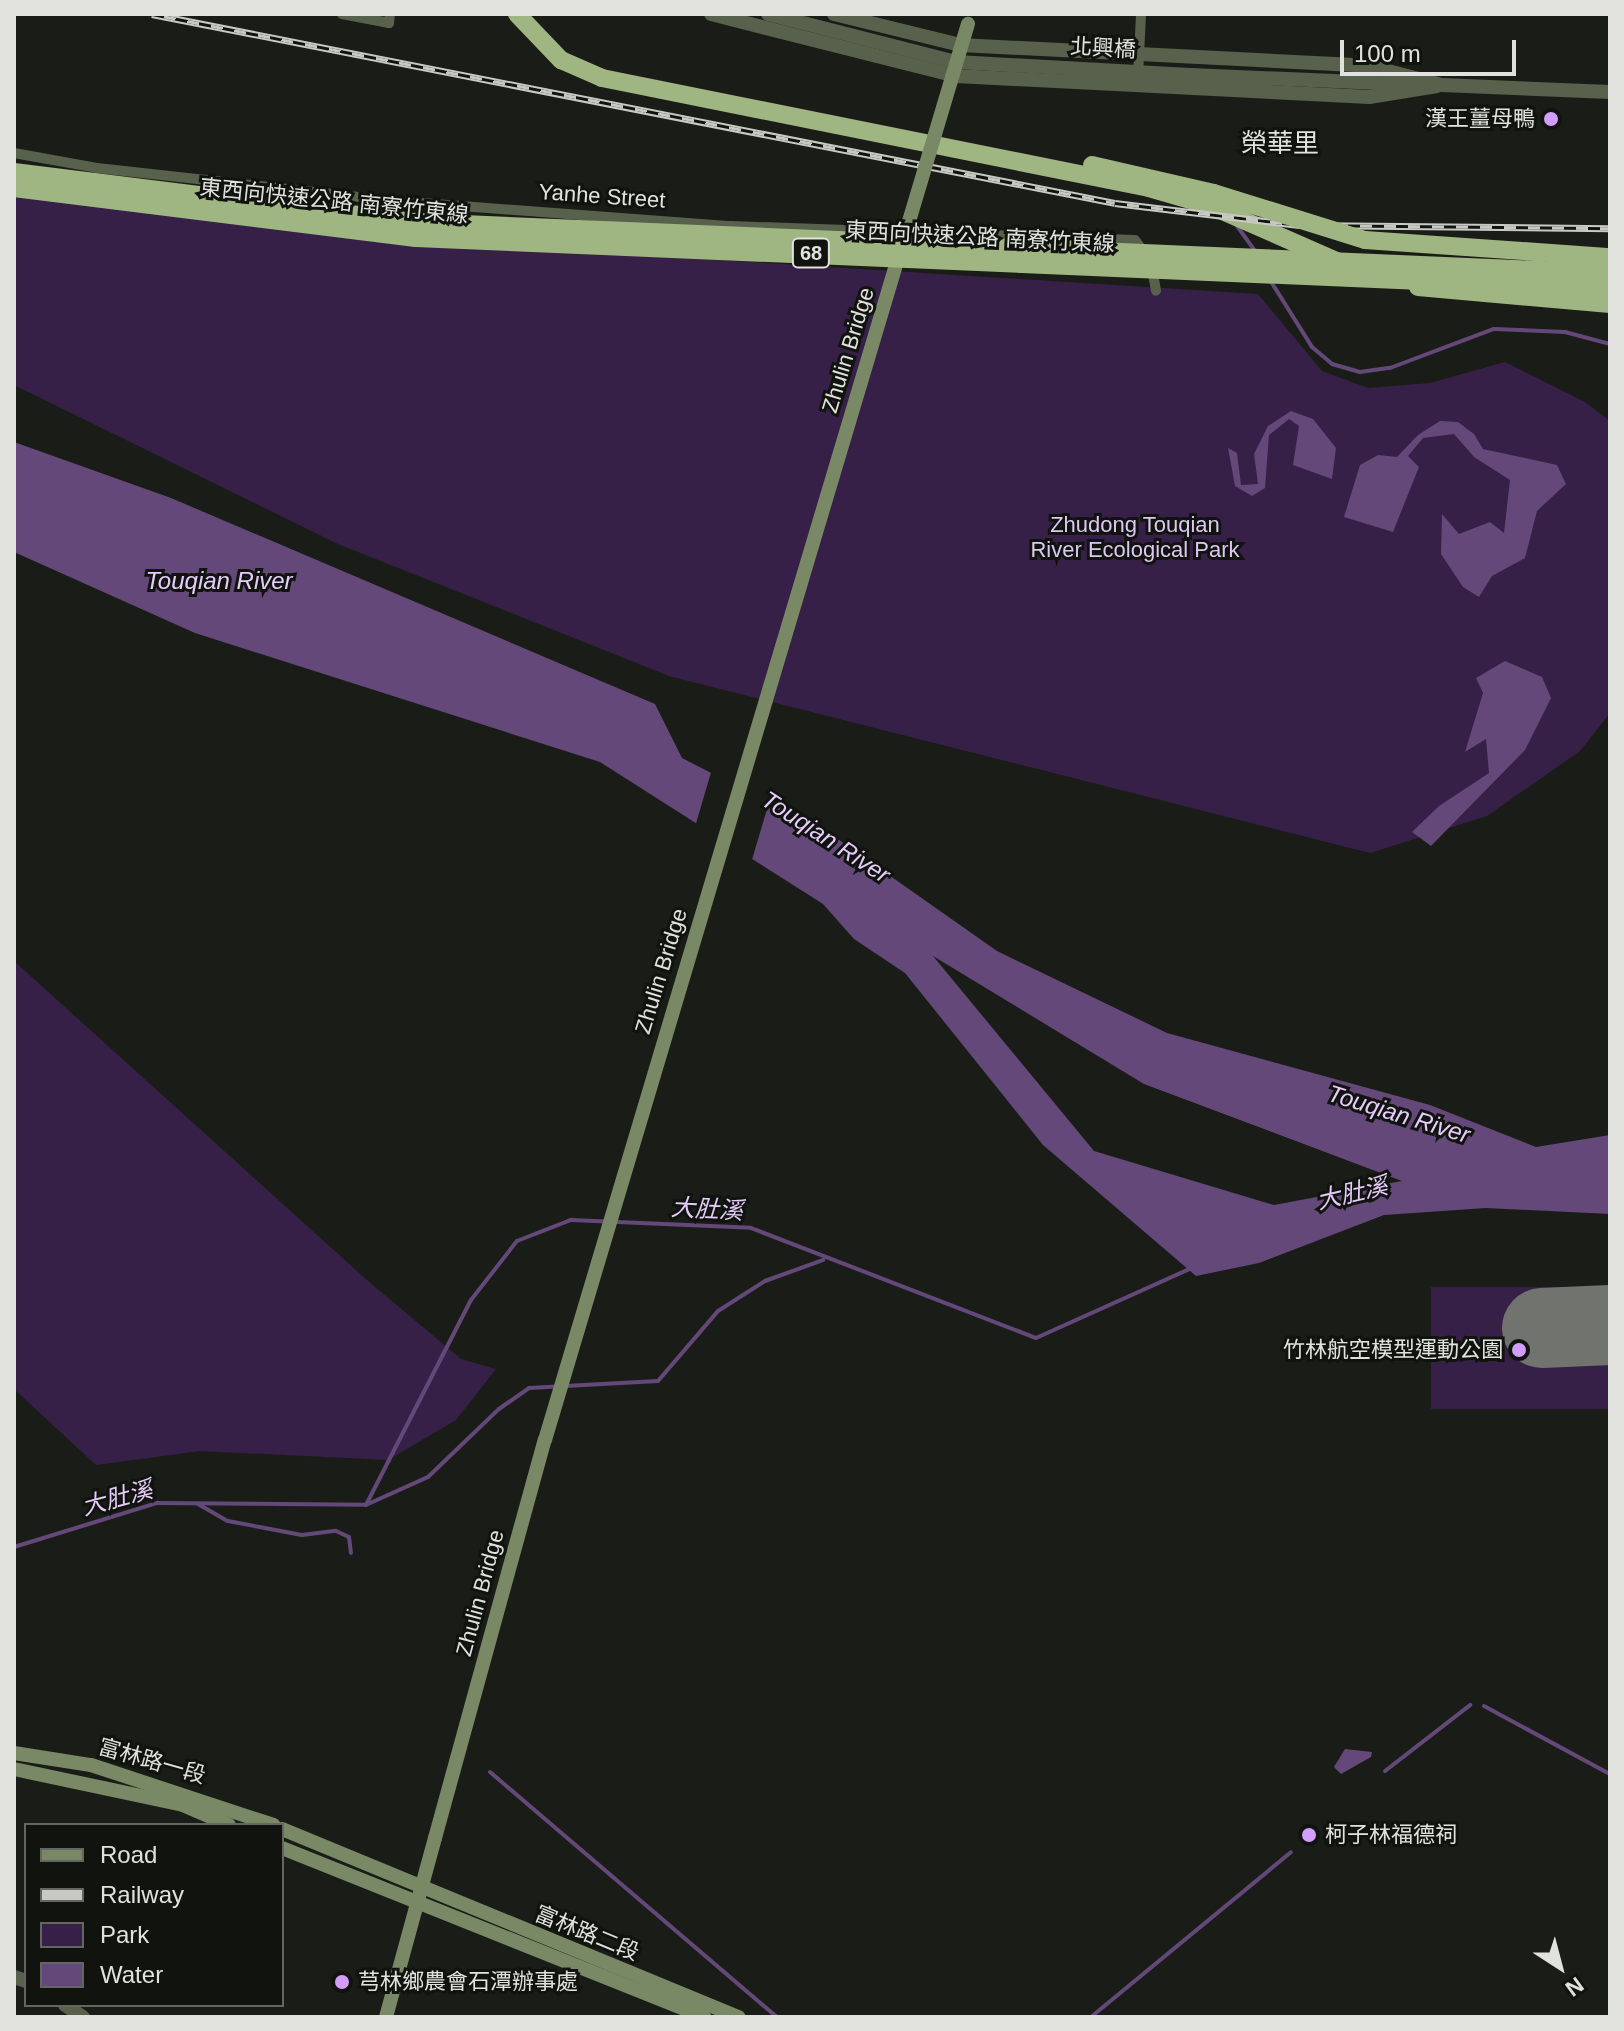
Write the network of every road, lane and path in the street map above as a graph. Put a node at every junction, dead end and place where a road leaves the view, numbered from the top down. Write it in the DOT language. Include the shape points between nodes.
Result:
graph roads {
  1 [pos="342,14"];
  2 [pos="390,14"];
  3 [pos="517,14"];
  4 [pos="530,14"];
  5 [pos="711,14"];
  6 [pos="768,14"];
  7 [pos="834,14"];
  8 [pos="1141,14"];
  9 [pos="969,19"];
  10 [pos="1139,56"];
  11 [pos="957,69"];
  12 [pos="1442,85"];
  13 [pos="1137,87"];
  14 [pos="1610,92"];
  15 [pos="895,130"];
  16 [pos="14,153"];
  17 [pos="14,172"];
  18 [pos="14,188"];
  19 [pos="1610,257"];
  20 [pos="1610,273"];
  21 [pos="1610,289"];
  22 [pos="1156,291"];
  23 [pos="1610,304"];
  24 [pos="14,1753"];
  25 [pos="14,1769"];
  26 [pos="224,1823"];
  27 [pos="267,1823"];
  28 [pos="284,1830"];
  29 [pos="284,1849"];
  30 [pos="417,1897"];
  31 [pos="386,2017"];
  32 [pos="704,2017"];
  33 [pos="739,2017"];
  1 -- 2 [label="street" via="389,23"];
  3 -- 15 [label="highway" via="561,60 602,78"];
  4 -- 15 [label="highway" via="566,52 606,68"];
  5 -- 11 [label="street"];
  6 -- 11 [label="street, 北興橋"];
  7 -- 10 [label="street" via="960,45"];
  8 -- 10 [label="street"];
  9 -- 11 [label="main road, Zhulin Bridge, bridge"];
  10 -- 12 [label="street" via="1369,66"];
  10 -- 13 [label="street"];
  11 -- 12 [label="street, 北興橋, bridge"];
  11 -- 13 [label="street"];
  11 -- 30 [label="main road, Zhulin Bridge, bridge" via="549,1425"];
  12 -- 13 [label="street" via="1369,97"];
  12 -- 14 [label="street"];
  15 -- 19 [label="highway, bridge" via="1155,178 1365,240"];
  15 -- 23 [label="highway, bridge" via="1211,206 1363,272 1407,285"];
  16 -- 22 [label="street, Yanhe Street" via="144,174 411,202 731,226 1135,240 1151,264"];
  17 -- 20 [label="highway, 東西向快速公路 南寮竹東線 / 68, bridge" via="417,222"];
  18 -- 21 [label="highway, 東西向快速公路 南寮竹東線 / 68, bridge" via="416,238"];
  24 -- 27 [label="main road, 富林路一段" via="91,1765"];
  25 -- 26 [label="main road, 富林路一段" via="183,1805"];
  28 -- 30 [label="main road"];
  29 -- 30 [label="main road"];
  30 -- 31 [label="main road, Zhulin Bridge"];
  30 -- 32 [label="main road, 富林路二段"];
  30 -- 33 [label="main road, 富林路二段"];
}
